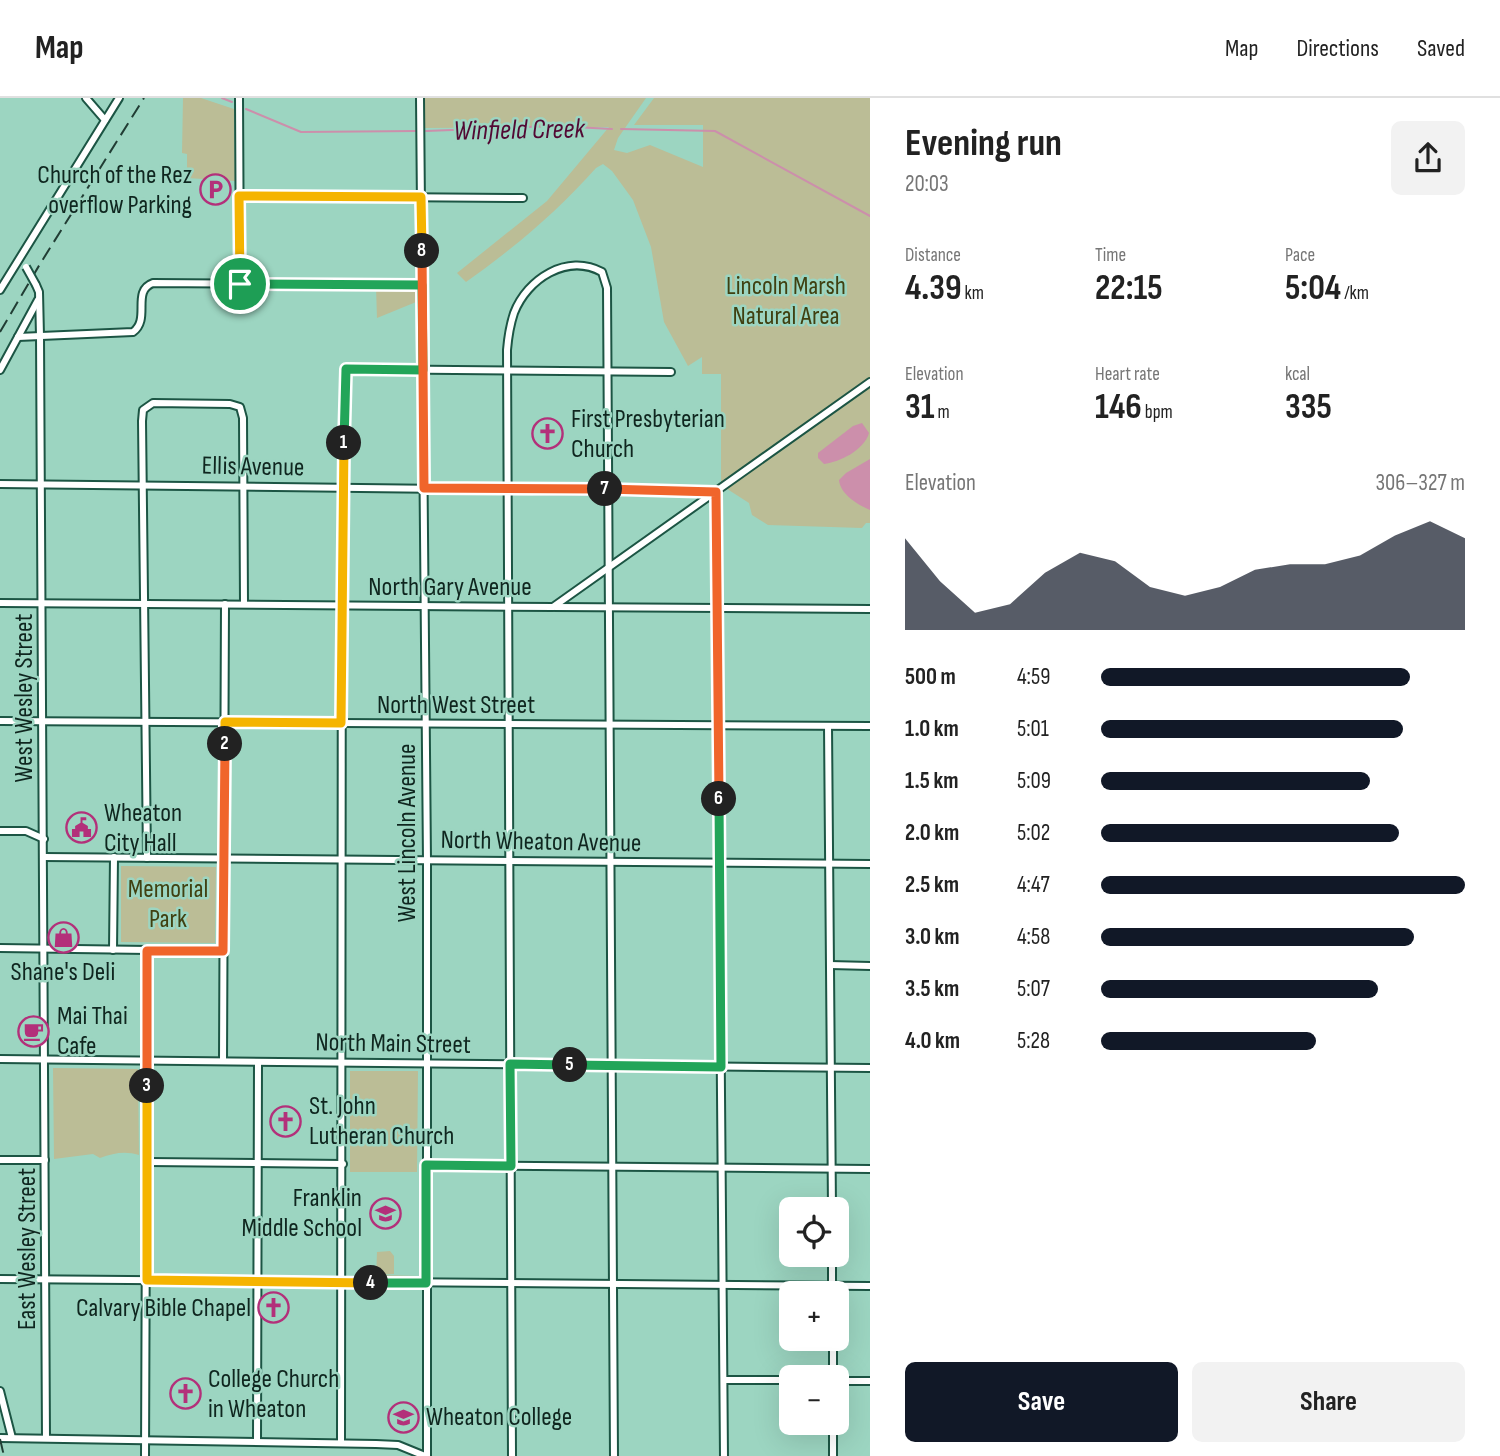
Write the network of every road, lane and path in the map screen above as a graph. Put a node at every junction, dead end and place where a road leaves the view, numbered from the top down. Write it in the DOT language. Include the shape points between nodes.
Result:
graph roads {
  1 [pos="86,98"];
  2 [pos="119,98"];
  3 [pos="239,98"];
  4 [pos="421,98"];
  5 [pos="105,120"];
  6 [pos="239,196"];
  7 [pos="421,197"];
  8 [pos="523,198"];
  9 [pos="18,261"];
  10 [pos="240,284"];
  11 [pos="422,285"];
  12 [pos="0,290"];
  13 [pos="39,298"];
  14 [pos="40,336"];
  15 [pos="18,337"];
  16 [pos="0,370"];
  17 [pos="423,370"];
  18 [pos="507,371"];
  19 [pos="608,372"];
  20 [pos="671,372"];
  21 [pos="870,382"];
  22 [pos="0,484"];
  23 [pos="42,485"];
  24 [pos="143,485"];
  25 [pos="244,486"];
  26 [pos="342,487"];
  27 [pos="424,488"];
  28 [pos="508,489"];
  29 [pos="609,489"];
  30 [pos="716,492"];
  31 [pos="610,568"];
  32 [pos="0,603"];
  33 [pos="43,603"];
  34 [pos="145,604"];
  35 [pos="225,604"];
  36 [pos="244,604"];
  37 [pos="343,605"];
  38 [pos="425,606"];
  39 [pos="508,606"];
  40 [pos="553,607"];
  41 [pos="609,607"];
  42 [pos="717,608"];
  43 [pos="870,610"];
  44 [pos="0,721"];
  45 [pos="43,721"];
  46 [pos="146,722"];
  47 [pos="225,722"];
  48 [pos="341,723"];
  49 [pos="426,724"];
  50 [pos="509,724"];
  51 [pos="610,725"];
  52 [pos="719,726"];
  53 [pos="828,726"];
  54 [pos="870,726"];
  55 [pos="0,831"];
  56 [pos="44,839"];
  57 [pos="44,857"];
  58 [pos="114,857"];
  59 [pos="147,858"];
  60 [pos="223,858"];
  61 [pos="343,859"];
  62 [pos="427,860"];
  63 [pos="509,861"];
  64 [pos="610,862"];
  65 [pos="720,863"];
  66 [pos="829,864"];
  67 [pos="870,864"];
  68 [pos="0,948"];
  69 [pos="44,948"];
  70 [pos="113,950"];
  71 [pos="147,951"];
  72 [pos="223,951"];
  73 [pos="830,965"];
  74 [pos="870,966"];
  75 [pos="0,1059"];
  76 [pos="44,1060"];
  77 [pos="147,1061"];
  78 [pos="223,1061"];
  79 [pos="258,1062"];
  80 [pos="342,1063"];
  81 [pos="426,1063"];
  82 [pos="510,1064"];
  83 [pos="611,1065"];
  84 [pos="721,1067"];
  85 [pos="831,1068"];
  86 [pos="870,1068"];
  87 [pos="0,1160"];
  88 [pos="45,1160"];
  89 [pos="148,1162"];
  90 [pos="258,1163"];
  91 [pos="342,1164"];
  92 [pos="426,1165"];
  93 [pos="511,1166"];
  94 [pos="612,1166"];
  95 [pos="722,1168"];
  96 [pos="831,1168"];
  97 [pos="870,1169"];
  98 [pos="832,1197"];
  99 [pos="0,1279"];
  100 [pos="47,1279"];
  101 [pos="147,1280"];
  102 [pos="257,1282"];
  103 [pos="342,1282"];
  104 [pos="426,1283"];
  105 [pos="511,1284"];
  106 [pos="614,1285"];
  107 [pos="723,1285"];
  108 [pos="870,1286"];
  109 [pos="779,1287"];
  110 [pos="849,1288"];
  111 [pos="724,1380"];
  112 [pos="779,1380"];
  113 [pos="849,1380"];
  114 [pos="870,1381"];
  115 [pos="0,1391"];
  116 [pos="833,1435"];
  117 [pos="0,1438"];
  118 [pos="12,1438"];
  119 [pos="46,1438"];
  120 [pos="146,1440"];
  121 [pos="257,1442"];
  122 [pos="341,1443"];
  123 [pos="145,1456"];
  124 [pos="426,1456"];
  125 [pos="512,1456"];
  126 [pos="614,1456"];
  127 [pos="724,1456"];
  128 [pos="833,1456"];
  1 -- 5 [label="street"];
  2 -- 5 [label="street"];
  3 -- 6 [label="street"];
  4 -- 7 [label="street, West Lincoln Avenue"];
  5 -- 9 [label="street"];
  6 -- 7 [label="street"];
  6 -- 10 [label="street"];
  7 -- 8 [label="street"];
  7 -- 11 [label="street, West Lincoln Avenue"];
  9 -- 12 [label="street"];
  9 -- 13 [label="street, West Wesley Street, bridge" via="26,267"];
  10 -- 11 [label="street"];
  10 -- 14 [label="street" via="150,284 142,293 141,321 133,332"];
  11 -- 17 [label="street, West Lincoln Avenue"];
  13 -- 14 [label="street, West Wesley Street"];
  13 -- 15 [label="street"];
  14 -- 15 [label="street"];
  14 -- 23 [label="street, West Wesley Street"];
  15 -- 16 [label="street"];
  17 -- 18 [label="street"];
  17 -- 26 [label="street" via="346,369"];
  17 -- 27 [label="street, West Lincoln Avenue"];
  18 -- 19 [label="street"];
  18 -- 19 [label="street" via="510,331 522,298 545,275 575,265 592,267 607,282"];
  18 -- 28 [label="street"];
  19 -- 20 [label="street"];
  19 -- 29 [label="street"];
  21 -- 30 [label="street, North Gary Avenue"];
  22 -- 23 [label="street, Ellis Avenue"];
  23 -- 24 [label="street, Ellis Avenue"];
  23 -- 33 [label="street, West Wesley Street"];
  24 -- 25 [label="street, Ellis Avenue"];
  24 -- 25 [label="street" via="143,410 153,403 169,403 240,407"];
  24 -- 34 [label="street"];
  25 -- 26 [label="street, Ellis Avenue"];
  25 -- 36 [label="street"];
  26 -- 27 [label="street, Ellis Avenue"];
  26 -- 37 [label="street"];
  27 -- 28 [label="street, Ellis Avenue"];
  27 -- 38 [label="street, West Lincoln Avenue"];
  28 -- 29 [label="street, Ellis Avenue"];
  28 -- 39 [label="street"];
  29 -- 30 [label="street, Ellis Avenue"];
  29 -- 31 [label="street"];
  30 -- 31 [label="street, North Gary Avenue"];
  30 -- 42 [label="street"];
  31 -- 40 [label="street, North Gary Avenue"];
  31 -- 41 [label="street"];
  32 -- 33 [label="street, North Gary Avenue"];
  33 -- 34 [label="street, North Gary Avenue"];
  33 -- 45 [label="street, West Wesley Street"];
  34 -- 35 [label="street, North Gary Avenue"];
  34 -- 46 [label="street"];
  35 -- 36 [label="street, North Gary Avenue"];
  35 -- 47 [label="street"];
  36 -- 37 [label="street, North Gary Avenue"];
  37 -- 38 [label="street, North Gary Avenue"];
  37 -- 48 [label="street"];
  38 -- 39 [label="street, North Gary Avenue"];
  38 -- 49 [label="street, West Lincoln Avenue"];
  39 -- 40 [label="street, North Gary Avenue"];
  39 -- 50 [label="street"];
  40 -- 41 [label="street"];
  41 -- 42 [label="street"];
  41 -- 51 [label="street"];
  42 -- 43 [label="street"];
  42 -- 52 [label="street"];
  44 -- 45 [label="street, North West Street"];
  45 -- 46 [label="street, North West Street"];
  45 -- 56 [label="street, West Wesley Street"];
  46 -- 47 [label="street, North West Street"];
  46 -- 59 [label="street"];
  47 -- 48 [label="street, North West Street"];
  47 -- 60 [label="street"];
  48 -- 49 [label="street, North West Street"];
  48 -- 61 [label="street"];
  49 -- 50 [label="street, North West Street"];
  49 -- 62 [label="street, West Lincoln Avenue"];
  50 -- 51 [label="street, North West Street"];
  50 -- 63 [label="street"];
  51 -- 52 [label="street, North West Street"];
  51 -- 64 [label="street"];
  52 -- 53 [label="street, North West Street"];
  52 -- 65 [label="street"];
  53 -- 54 [label="street, North West Street"];
  53 -- 66 [label="street"];
  55 -- 56 [label="street" via="26,831"];
  56 -- 57 [label="street, West Wesley Street"];
  57 -- 58 [label="street, North Wheaton Avenue"];
  57 -- 69 [label="street, West Wesley Street"];
  58 -- 59 [label="street, North Wheaton Avenue"];
  58 -- 70 [label="street"];
  59 -- 60 [label="street, North Wheaton Avenue"];
  60 -- 61 [label="street, North Wheaton Avenue"];
  60 -- 72 [label="street"];
  61 -- 62 [label="street, North Wheaton Avenue"];
  61 -- 80 [label="street"];
  62 -- 63 [label="street, North Wheaton Avenue"];
  62 -- 81 [label="street, West Lincoln Avenue"];
  63 -- 64 [label="street, North Wheaton Avenue"];
  63 -- 82 [label="street"];
  64 -- 65 [label="street, North Wheaton Avenue"];
  64 -- 83 [label="street"];
  65 -- 66 [label="street, North Wheaton Avenue"];
  65 -- 84 [label="street"];
  66 -- 67 [label="street, North Wheaton Avenue"];
  66 -- 73 [label="street"];
  68 -- 69 [label="street"];
  69 -- 70 [label="street"];
  69 -- 76 [label="street, West Wesley Street"];
  70 -- 71 [label="street"];
  71 -- 72 [label="street"];
  71 -- 77 [label="street"];
  72 -- 78 [label="street"];
  73 -- 74 [label="street"];
  73 -- 85 [label="street"];
  75 -- 76 [label="street, North Main Street"];
  76 -- 77 [label="street, North Main Street"];
  76 -- 88 [label="street, East Wesley Street"];
  77 -- 78 [label="street, North Main Street"];
  77 -- 89 [label="street"];
  78 -- 79 [label="street, North Main Street"];
  79 -- 80 [label="street, North Main Street"];
  79 -- 90 [label="street"];
  80 -- 81 [label="street, North Main Street"];
  80 -- 91 [label="street"];
  81 -- 82 [label="street, North Main Street"];
  81 -- 92 [label="street, West Lincoln Avenue"];
  82 -- 83 [label="street, North Main Street"];
  82 -- 93 [label="street"];
  83 -- 84 [label="street, North Main Street"];
  83 -- 94 [label="street"];
  84 -- 85 [label="street, North Main Street"];
  84 -- 95 [label="street"];
  85 -- 86 [label="street, North Main Street"];
  85 -- 96 [label="street"];
  87 -- 88 [label="street"];
  88 -- 100 [label="street, East Wesley Street"];
  89 -- 90 [label="street"];
  89 -- 101 [label="street"];
  90 -- 91 [label="street"];
  90 -- 102 [label="street"];
  91 -- 103 [label="street"];
  92 -- 93 [label="street"];
  92 -- 104 [label="street, West Lincoln Avenue"];
  93 -- 94 [label="street"];
  93 -- 105 [label="street"];
  94 -- 95 [label="street"];
  94 -- 106 [label="street"];
  95 -- 96 [label="street"];
  95 -- 107 [label="street"];
  96 -- 97 [label="street"];
  96 -- 98 [label="street"];
  99 -- 100 [label="street"];
  100 -- 101 [label="street"];
  100 -- 119 [label="street, East Wesley Street"];
  101 -- 102 [label="street"];
  101 -- 120 [label="street"];
  102 -- 103 [label="street"];
  102 -- 121 [label="street"];
  103 -- 104 [label="street"];
  103 -- 122 [label="street"];
  104 -- 105 [label="street"];
  104 -- 124 [label="street, West Lincoln Avenue"];
  105 -- 106 [label="street"];
  105 -- 125 [label="street"];
  106 -- 107 [label="street"];
  106 -- 126 [label="street"];
  107 -- 109 [label="street"];
  107 -- 111 [label="street"];
  108 -- 110 [label="street"];
  111 -- 112 [label="street"];
  111 -- 127 [label="street"];
  113 -- 114 [label="street"];
  115 -- 118 [label="street"];
  116 -- 128 [label="street"];
  117 -- 118 [label="street"];
  118 -- 119 [label="street"];
  119 -- 120 [label="street"];
  120 -- 121 [label="street"];
  120 -- 123 [label="street"];
  121 -- 122 [label="street"];
  122 -- 124 [label="street" via="398,1446"];
}
